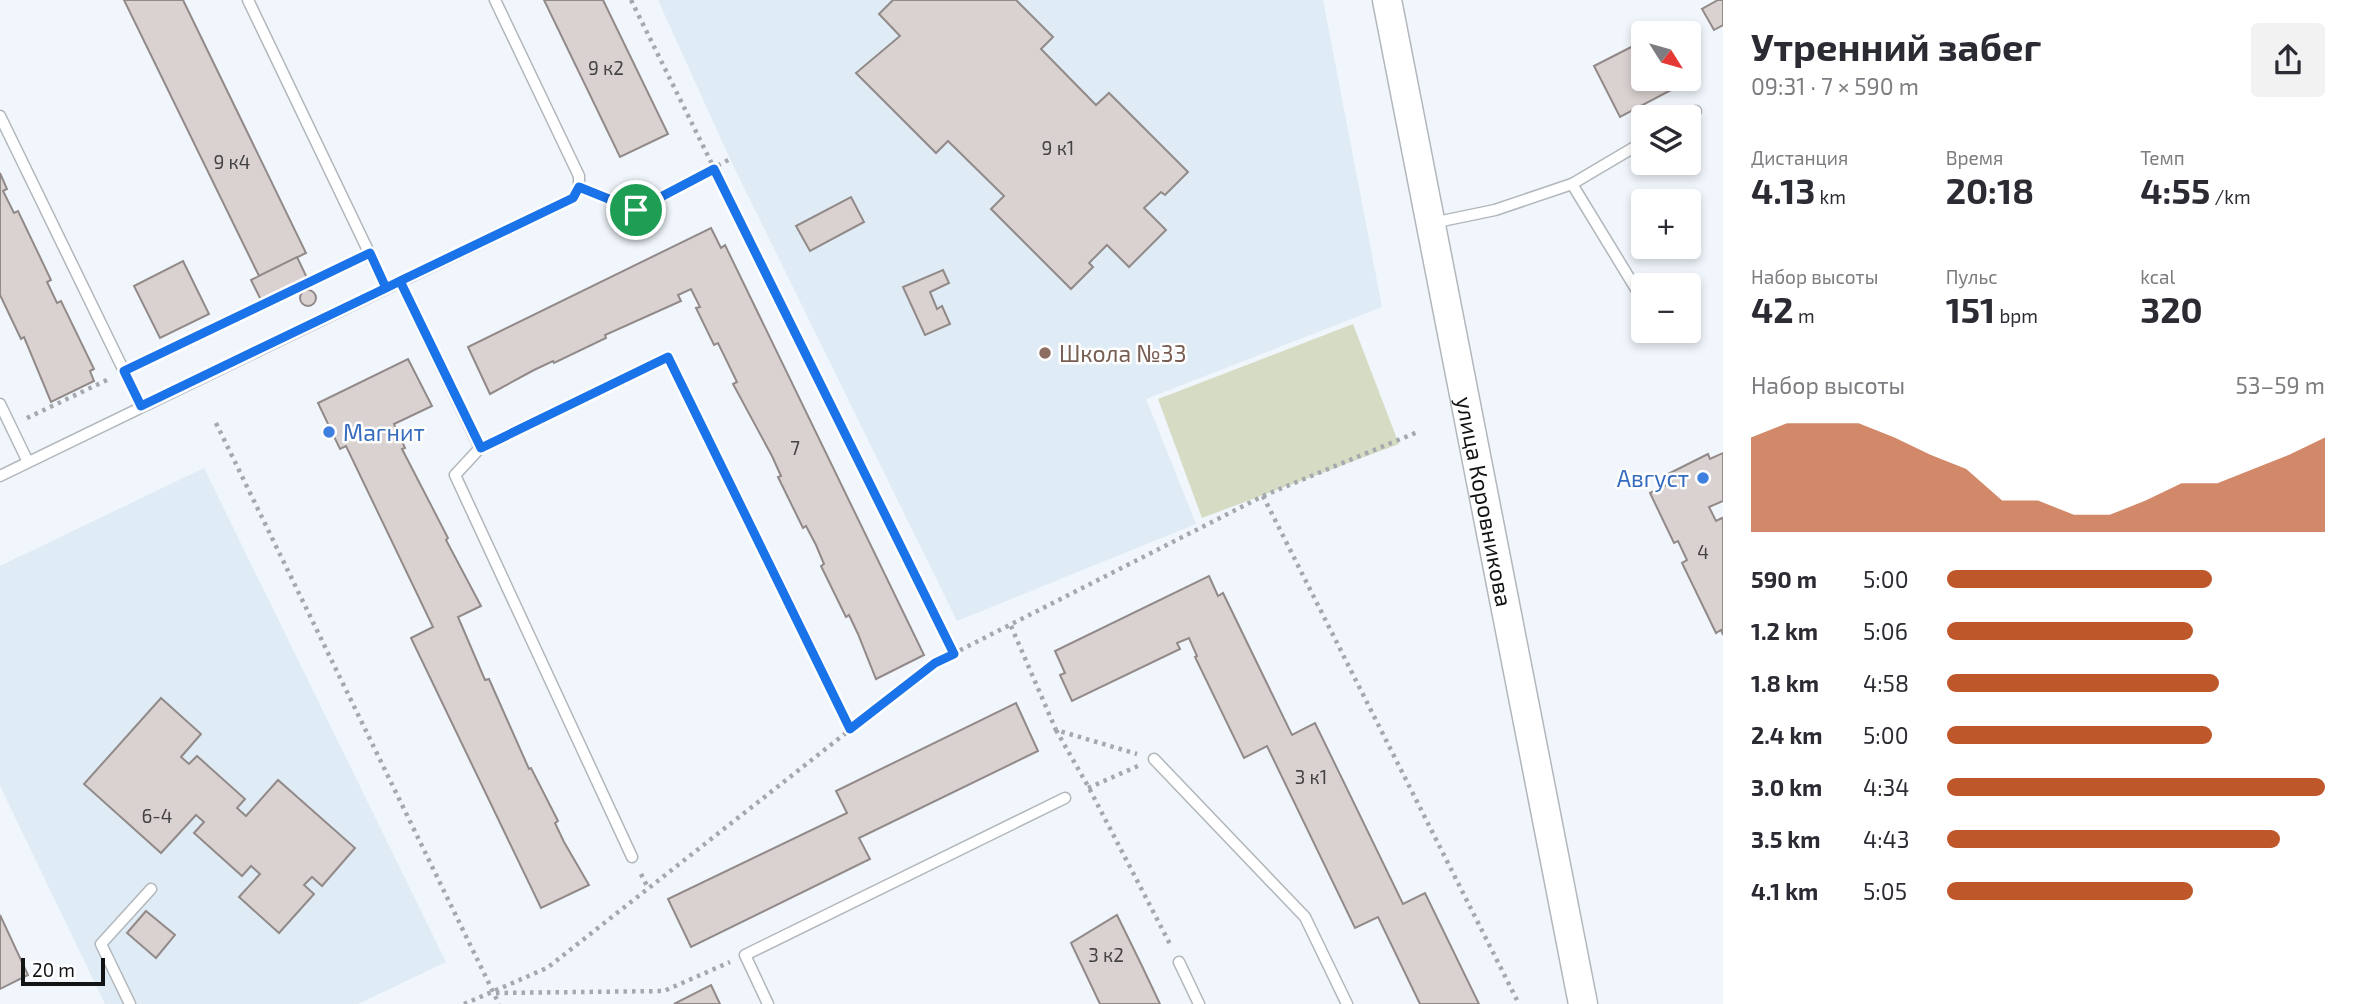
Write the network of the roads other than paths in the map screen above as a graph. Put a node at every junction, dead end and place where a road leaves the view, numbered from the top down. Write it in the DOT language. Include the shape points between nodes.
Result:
graph roads {
  1 [pos="248,0"];
  2 [pos="495,0"];
  3 [pos="1387,0"];
  4 [pos="0,116"];
  5 [pos="1631,149"];
  6 [pos="1572,184"];
  7 [pos="1432,223"];
  8 [pos="400,281"];
  9 [pos="1631,281"];
  10 [pos="386,288"];
  11 [pos="0,404"];
  12 [pos="141,406"];
  13 [pos="481,448"];
  14 [pos="28,462"];
  15 [pos="0,476"];
  16 [pos="827,681"];
  17 [pos="1154,759"];
  18 [pos="1065,798"];
  19 [pos="632,857"];
  20 [pos="151,889"];
  21 [pos="1179,962"];
  22 [pos="130,1004"];
  23 [pos="768,1004"];
  24 [pos="1199,1004"];
  25 [pos="1347,1004"];
  26 [pos="1583,1004"];
  1 -- 10 [label="lane"];
  2 -- 8 [label="lane" via="579,176 579,187 573,198"];
  3 -- 7 [label="street, улица Коровникова"];
  4 -- 12 [label="lane"];
  5 -- 6 [label="lane"];
  6 -- 7 [label="lane" via="1495,211"];
  6 -- 9 [label="lane"];
  7 -- 26 [label="street, улица Коровникова"];
  8 -- 10 [label="lane"];
  8 -- 13 [label="lane"];
  10 -- 12 [label="lane"];
  11 -- 14 [label="lane"];
  12 -- 14 [label="lane"];
  13 -- 16 [label="lane" via="668,357"];
  13 -- 19 [label="lane" via="455,475"];
  14 -- 15 [label="lane"];
  17 -- 25 [label="lane" via="1305,917"];
  18 -- 23 [label="lane" via="745,955"];
  20 -- 22 [label="lane" via="101,944"];
  21 -- 24 [label="lane"];
}
